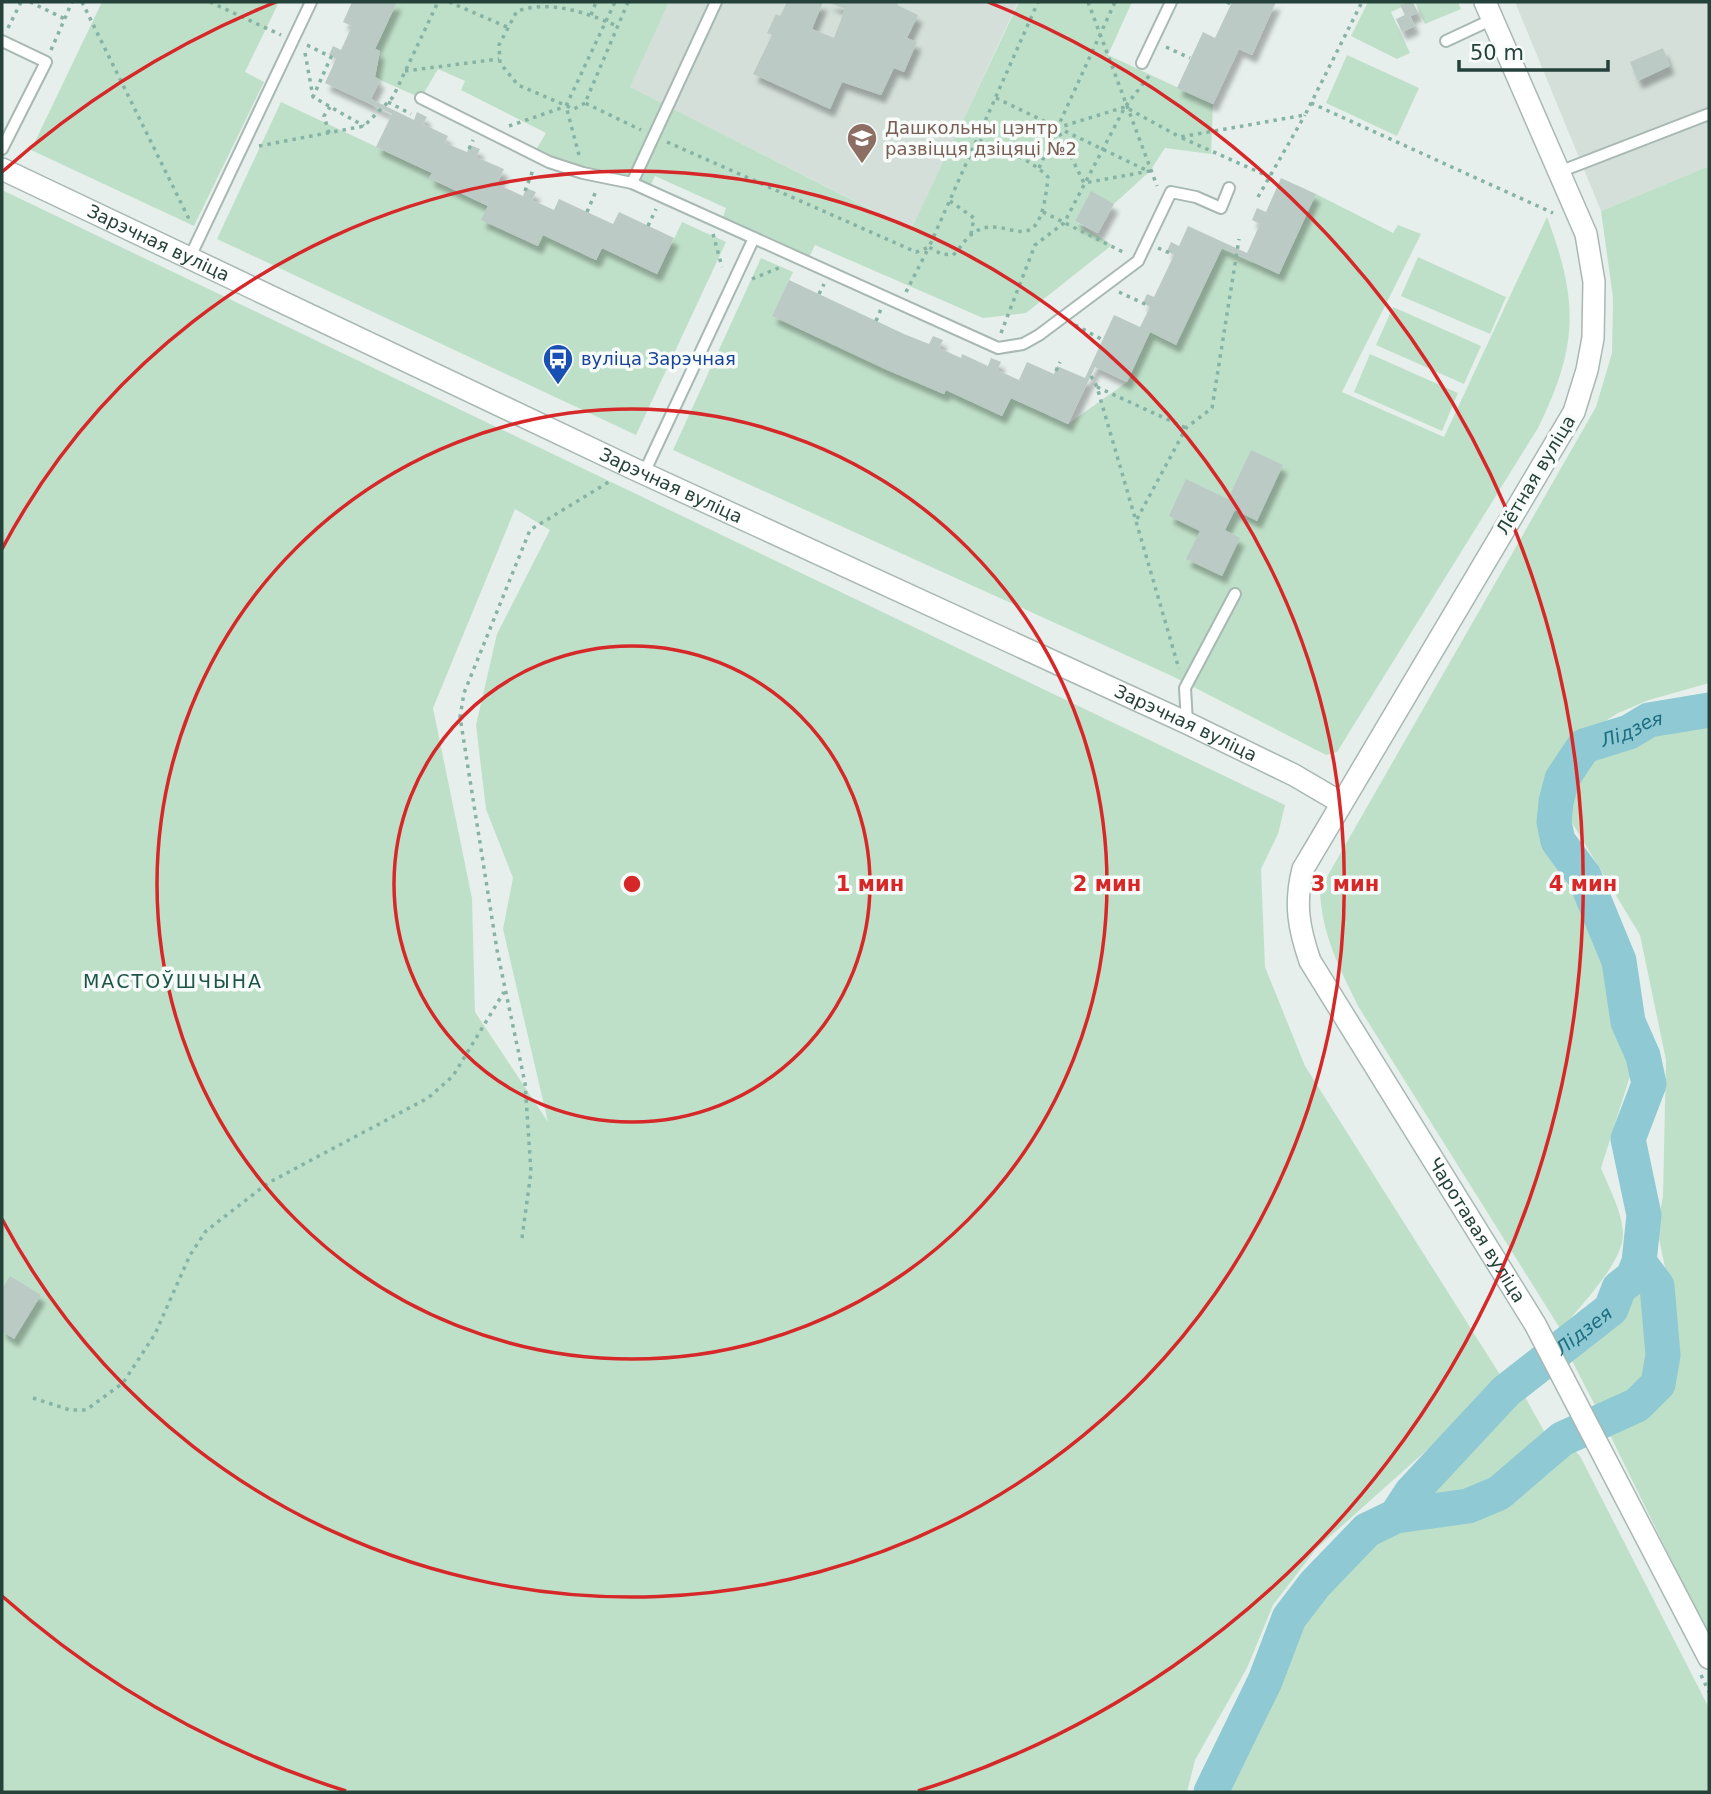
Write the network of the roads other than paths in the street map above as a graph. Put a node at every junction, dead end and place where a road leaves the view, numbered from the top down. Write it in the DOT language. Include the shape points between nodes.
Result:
graph roads {
  1 [pos="311,2"];
  2 [pos="716,2"];
  3 [pos="1171,2"];
  4 [pos="1489,10"];
  5 [pos="2,41"];
  6 [pos="1446,41"];
  7 [pos="1142,63"];
  8 [pos="421,98"];
  9 [pos="1709,114"];
  10 [pos="7,125"];
  11 [pos="2,149"];
  12 [pos="2,169"];
  13 [pos="1559,172"];
  14 [pos="632,183"];
  15 [pos="1229,188"];
  16 [pos="754,238"];
  17 [pos="189,259"];
  18 [pos="638,471"];
  19 [pos="1235,594"];
  20 [pos="1187,723"];
  21 [pos="1340,802"];
  22 [pos="1709,1658"];
  1 -- 17 [label="lane"];
  2 -- 14 [label="lane"];
  3 -- 7 [label="lane"];
  4 -- 6 [label="lane"];
  4 -- 13 [label="street, Лётная вуліца"];
  5 -- 10 [label="lane" via="46,62"];
  8 -- 14 [label="lane" via="533,155 583,173"];
  9 -- 13 [label="lane"];
  10 -- 11 [label="lane"];
  12 -- 17 [label="street, Зарэчная вуліца"];
  13 -- 21 [label="street, Лётная вуліца" via="1586,234 1594,282 1593,338 1574,412"];
  14 -- 16 [label="lane"];
  15 -- 16 [label="lane" via="1221,208 1171,191 1138,261 1039,335 1023,344 996,347"];
  16 -- 18 [label="lane"];
  17 -- 18 [label="street, Зарэчная вуліца"];
  18 -- 20 [label="street, Зарэчная вуліца"];
  19 -- 20 [label="lane" via="1185,688"];
  20 -- 21 [label="street, Зарэчная вуліца"];
  21 -- 22 [label="street, Чаротавая вуліца" via="1303,870 1297,891 1298,924 1310,961 1535,1324"];
}
